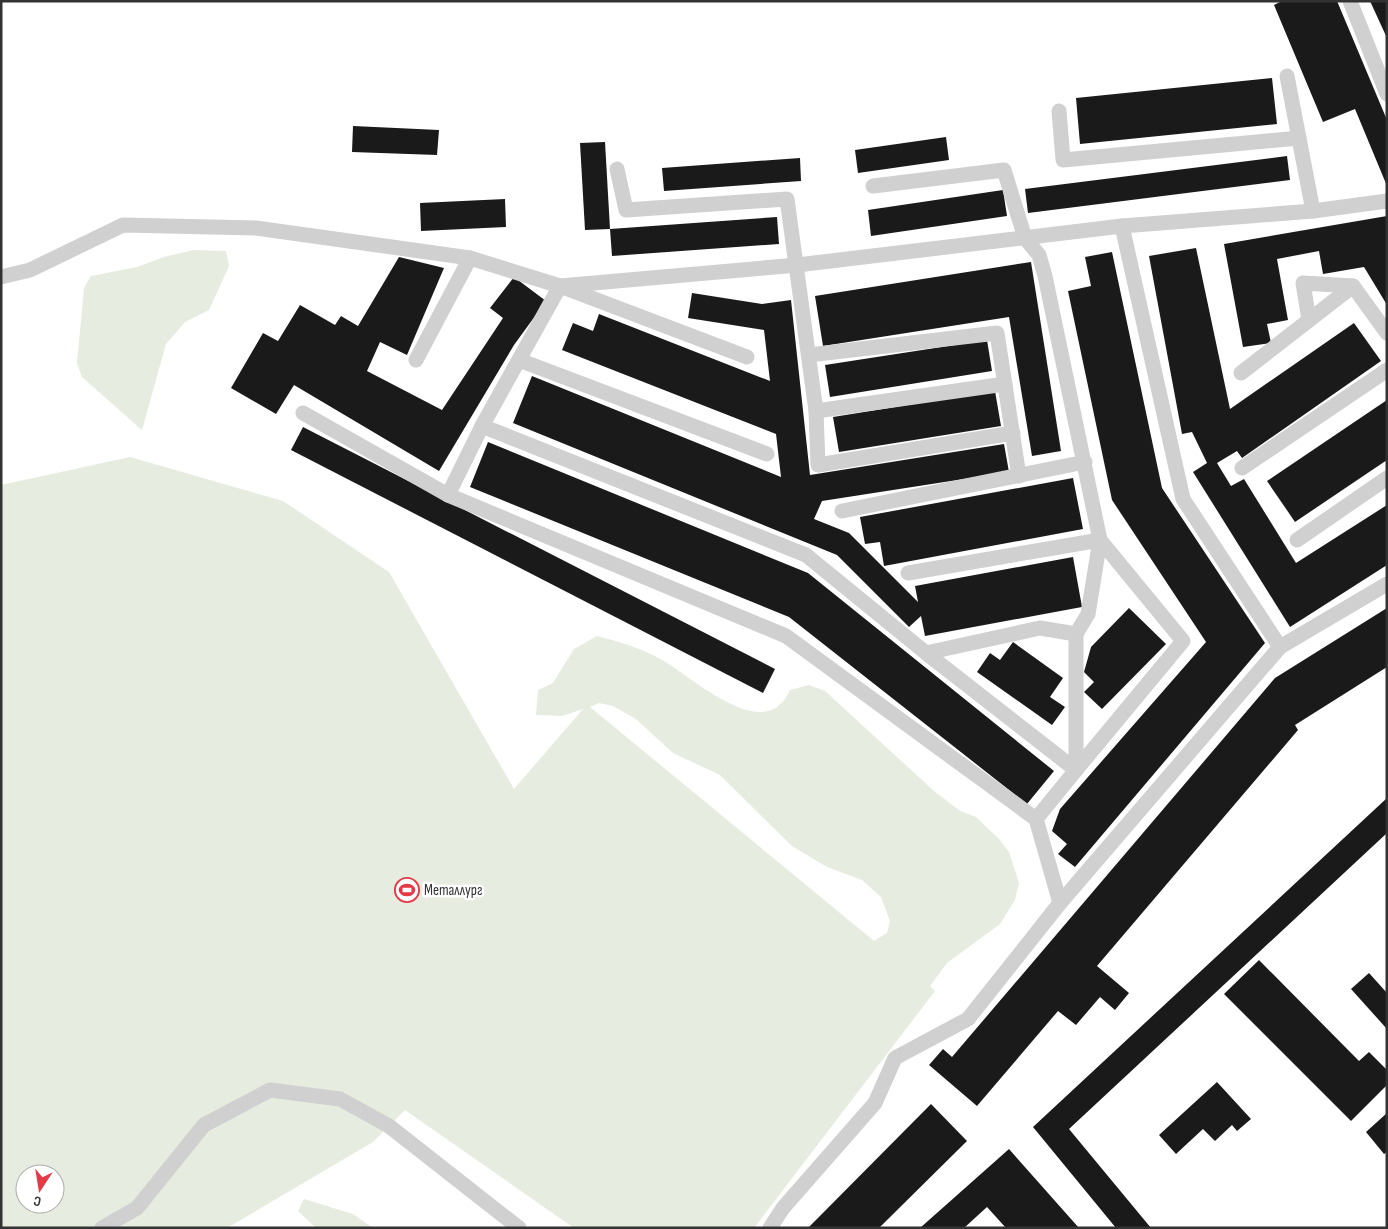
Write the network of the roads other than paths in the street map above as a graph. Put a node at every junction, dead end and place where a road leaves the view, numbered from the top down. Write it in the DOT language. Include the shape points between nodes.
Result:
graph roads {
  1 [pos="1350,1"];
  2 [pos="1287,76"];
  3 [pos="1387,94"];
  4 [pos="1060,111"];
  5 [pos="1299,138"];
  6 [pos="617,169"];
  7 [pos="873,186"];
  8 [pos="1387,201"];
  9 [pos="1314,211"];
  10 [pos="1122,226"];
  11 [pos="1025,238"];
  12 [pos="470,258"];
  13 [pos="797,265"];
  14 [pos="1,277"];
  15 [pos="560,286"];
  16 [pos="1353,286"];
  17 [pos="1309,320"];
  18 [pos="1387,333"];
  19 [pos="809,356"];
  20 [pos="746,357"];
  21 [pos="416,360"];
  22 [pos="519,360"];
  23 [pos="1387,370"];
  24 [pos="1241,373"];
  25 [pos="1005,384"];
  26 [pos="816,411"];
  27 [pos="304,413"];
  28 [pos="482,426"];
  29 [pos="1013,433"];
  30 [pos="766,454"];
  31 [pos="1084,462"];
  32 [pos="1242,468"];
  33 [pos="1019,476"];
  34 [pos="1387,478"];
  35 [pos="448,495"];
  36 [pos="842,511"];
  37 [pos="1100,540"];
  38 [pos="1297,540"];
  39 [pos="908,573"];
  40 [pos="1387,584"];
  41 [pos="1076,634"];
  42 [pos="1280,647"];
  43 [pos="926,653"];
  44 [pos="1076,770"];
  45 [pos="1036,819"];
  46 [pos="1060,902"];
  47 [pos="102,1228"];
  48 [pos="520,1228"];
  49 [pos="770,1228"];
  1 -- 3 [label="lane"];
  2 -- 5 [label="lane"];
  4 -- 5 [label="lane" via="1063,160"];
  5 -- 9 [label="lane"];
  6 -- 13 [label="lane" via="626,210 787,199"];
  7 -- 11 [label="lane" via="1004,170"];
  8 -- 9 [label="lane"];
  9 -- 10 [label="lane"];
  10 -- 11 [label="lane"];
  10 -- 42 [label="lane" via="1183,498"];
  11 -- 13 [label="lane"];
  11 -- 31 [label="lane" via="1039,255 1045,276"];
  12 -- 14 [label="lane" via="256,228 123,225 30,270"];
  12 -- 15 [label="lane"];
  12 -- 21 [label="lane"];
  13 -- 15 [label="lane"];
  13 -- 19 [label="lane"];
  15 -- 20 [label="lane"];
  15 -- 22 [label="lane"];
  16 -- 17 [label="lane"];
  16 -- 17 [label="lane" via="1303,283"];
  16 -- 18 [label="lane"];
  17 -- 24 [label="lane"];
  19 -- 25 [label="lane" via="997,333"];
  19 -- 26 [label="lane"];
  22 -- 28 [label="lane"];
  22 -- 30 [label="lane"];
  23 -- 32 [label="lane"];
  25 -- 26 [label="lane"];
  25 -- 29 [label="lane"];
  26 -- 29 [label="lane" via="818,465"];
  27 -- 35 [label="lane"];
  28 -- 35 [label="lane"];
  28 -- 43 [label="lane" via="806,554"];
  29 -- 33 [label="lane"];
  31 -- 33 [label="lane"];
  31 -- 37 [label="lane"];
  33 -- 36 [label="lane"];
  34 -- 38 [label="lane"];
  35 -- 45 [label="lane" via="786,636"];
  37 -- 39 [label="lane"];
  37 -- 41 [label="lane" via="1088,614"];
  37 -- 44 [label="lane" via="1183,641"];
  40 -- 42 [label="lane"];
  41 -- 43 [label="lane" via="1040,628"];
  41 -- 44 [label="lane"];
  42 -- 46 [label="lane"];
  43 -- 44 [label="lane"];
  44 -- 45 [label="lane"];
  45 -- 46 [label="lane"];
  46 -- 49 [label="lane" via="968,1019 895,1058 874,1103 783,1208"];
  47 -- 48 [label="lane" via="137,1208 204,1125 270,1090 340,1099 381,1121"];
}
